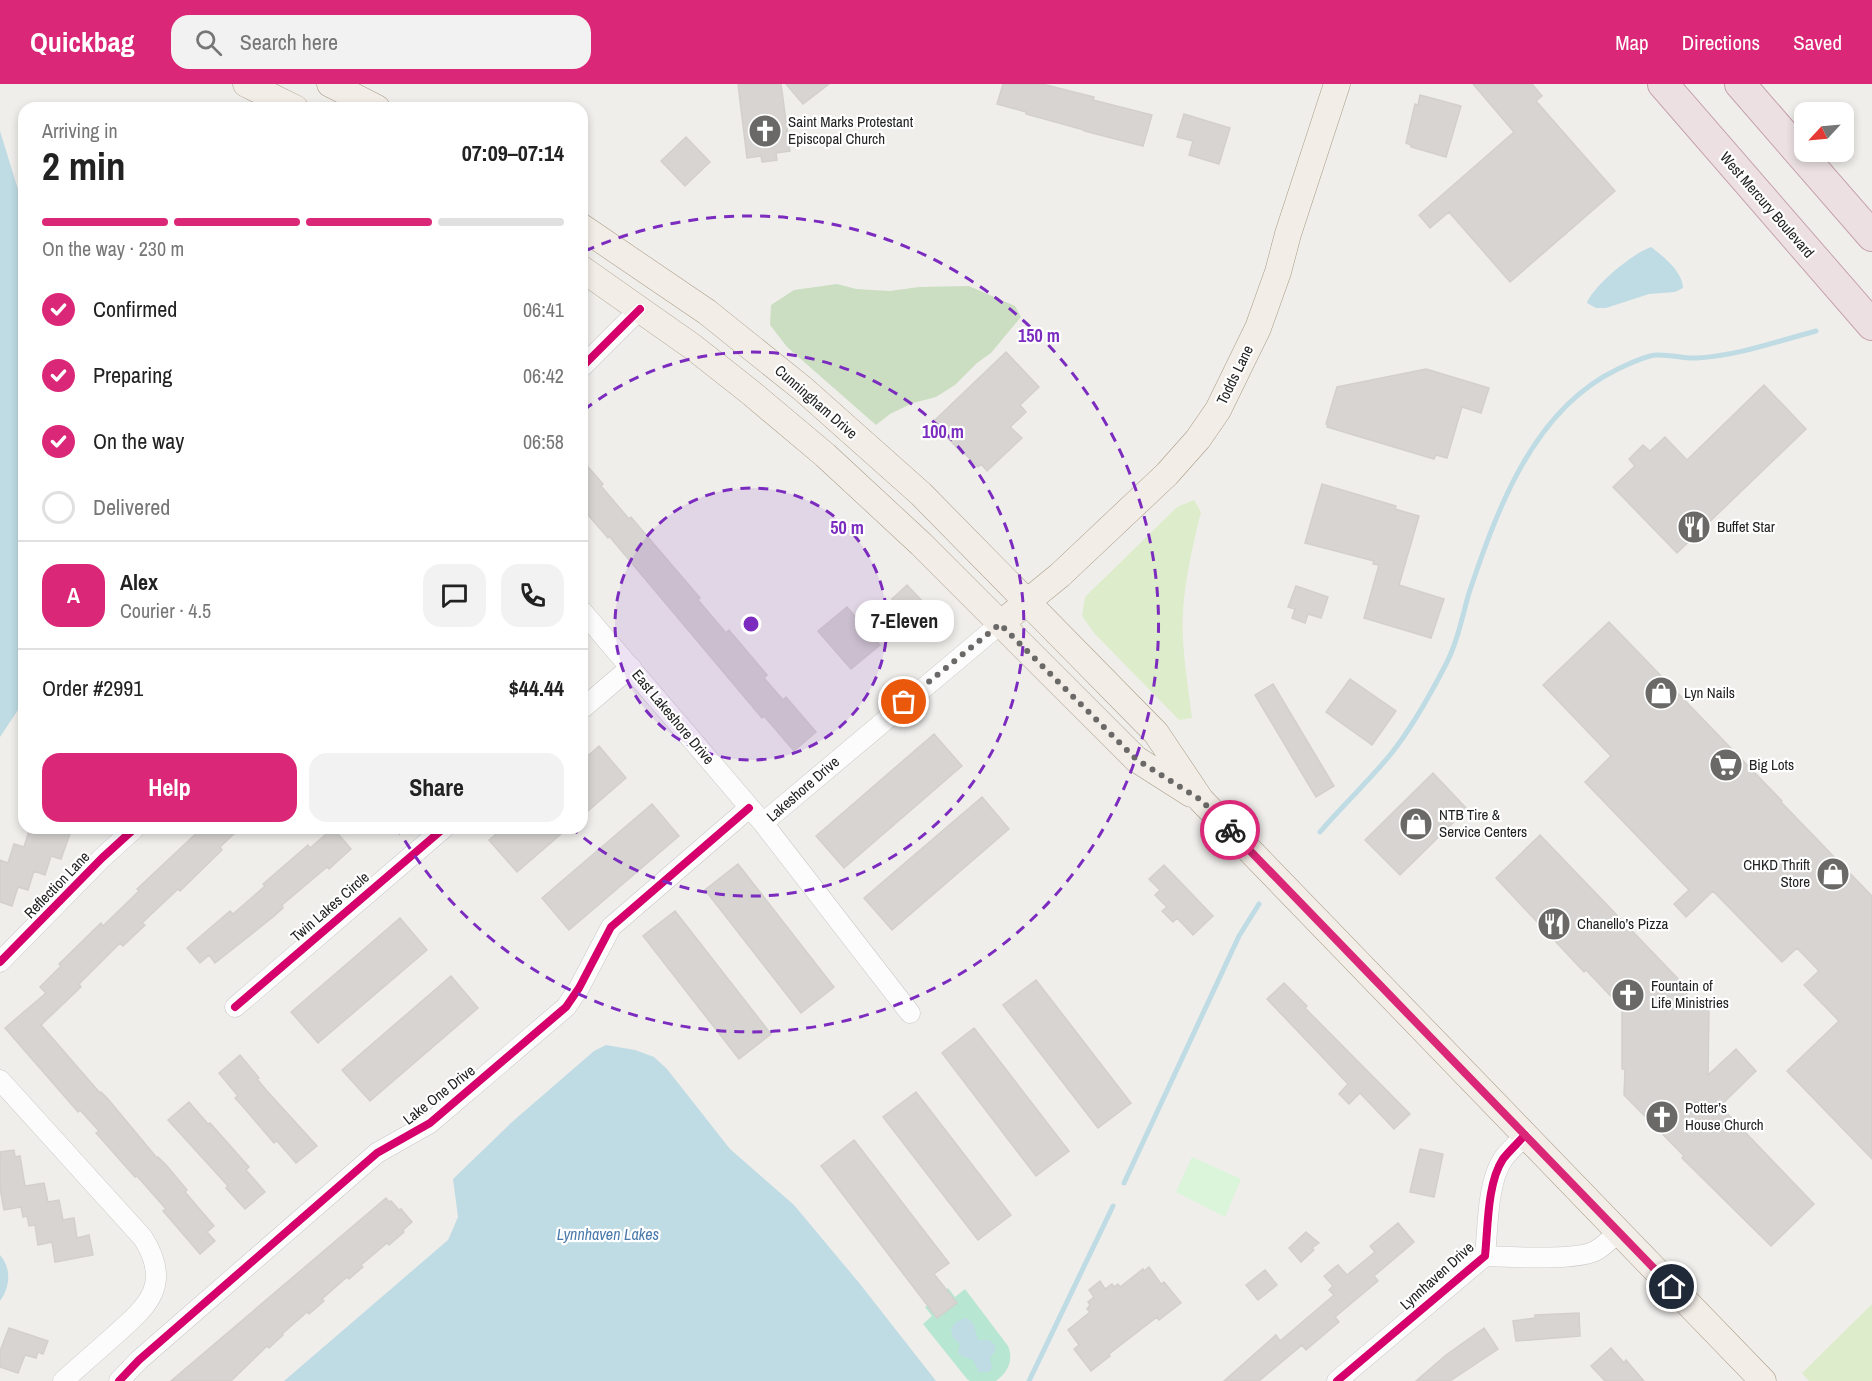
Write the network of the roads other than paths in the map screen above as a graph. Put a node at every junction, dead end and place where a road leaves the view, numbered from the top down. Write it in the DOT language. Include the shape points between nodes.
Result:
graph roads {
  1 [pos="246,84"];
  2 [pos="330,84"];
  3 [pos="1337,84"];
  4 [pos="1663,84"];
  5 [pos="1740,84"];
  6 [pos="283,102"];
  7 [pos="365,102"];
  8 [pos="588,231"];
  9 [pos="1872,236"];
  10 [pos="588,273"];
  11 [pos="640,309"];
  12 [pos="1872,325"];
  13 [pos="588,361"];
  14 [pos="1028,602"];
  15 [pos="588,618"];
  16 [pos="1000,624"];
  17 [pos="631,667"];
  18 [pos="588,704"];
  19 [pos="1201,800"];
  20 [pos="749,808"];
  21 [pos="763,823"];
  22 [pos="128,834"];
  23 [pos="437,834"];
  24 [pos="0,962"];
  25 [pos="235,1007"];
  26 [pos="910,1013"];
  27 [pos="0,1080"];
  28 [pos="1525,1135"];
  29 [pos="1618,1232"];
  30 [pos="1485,1256"];
  31 [pos="63,1381"];
  32 [pos="119,1381"];
  33 [pos="1337,1381"];
  34 [pos="1763,1381"];
  1 -- 6 [label="main road"];
  2 -- 7 [label="main road"];
  3 -- 14 [label="main road, Todds Lane" via="1258,328 1218,410 1167,474"];
  4 -- 12 [label="highway, West Mercury Boulevard"];
  5 -- 9 [label="highway"];
  8 -- 14 [label="main road, Cunningham Drive" via="706,312 803,389 921,494"];
  10 -- 11 [label="main road"];
  11 -- 13 [label="street"];
  11 -- 16 [label="main road" via="825,455"];
  14 -- 16 [label="main road, Todds Lane"];
  14 -- 19 [label="main road" via="1156,733"];
  15 -- 17 [label="street, East Lakeshore Drive"];
  16 -- 19 [label="main road" via="1136,759"];
  16 -- 21 [label="street, Lakeshore Drive"];
  17 -- 18 [label="street"];
  17 -- 20 [label="street, East Lakeshore Drive"];
  19 -- 28 [label="main road"];
  20 -- 21 [label="street, East Lakeshore Drive"];
  20 -- 32 [label="street, Lake One Drive" via="611,927 566,1007 430,1123 377,1153"];
  21 -- 26 [label="street, Lakeshore Drive"];
  22 -- 24 [label="street, Reflection Lane"];
  23 -- 25 [label="street, Twin Lakes Circle"];
  27 -- 31 [label="street" via="143,1238 155,1263 155,1288 147,1305"];
  28 -- 29 [label="main road"];
  28 -- 30 [label="street, Lynnhaven Drive" via="1497,1170"];
  29 -- 30 [label="street, Lynnhaven Drive" via="1596,1252 1583,1255"];
  29 -- 34 [label="main road"];
  30 -- 33 [label="street, Lynnhaven Drive"];
}
